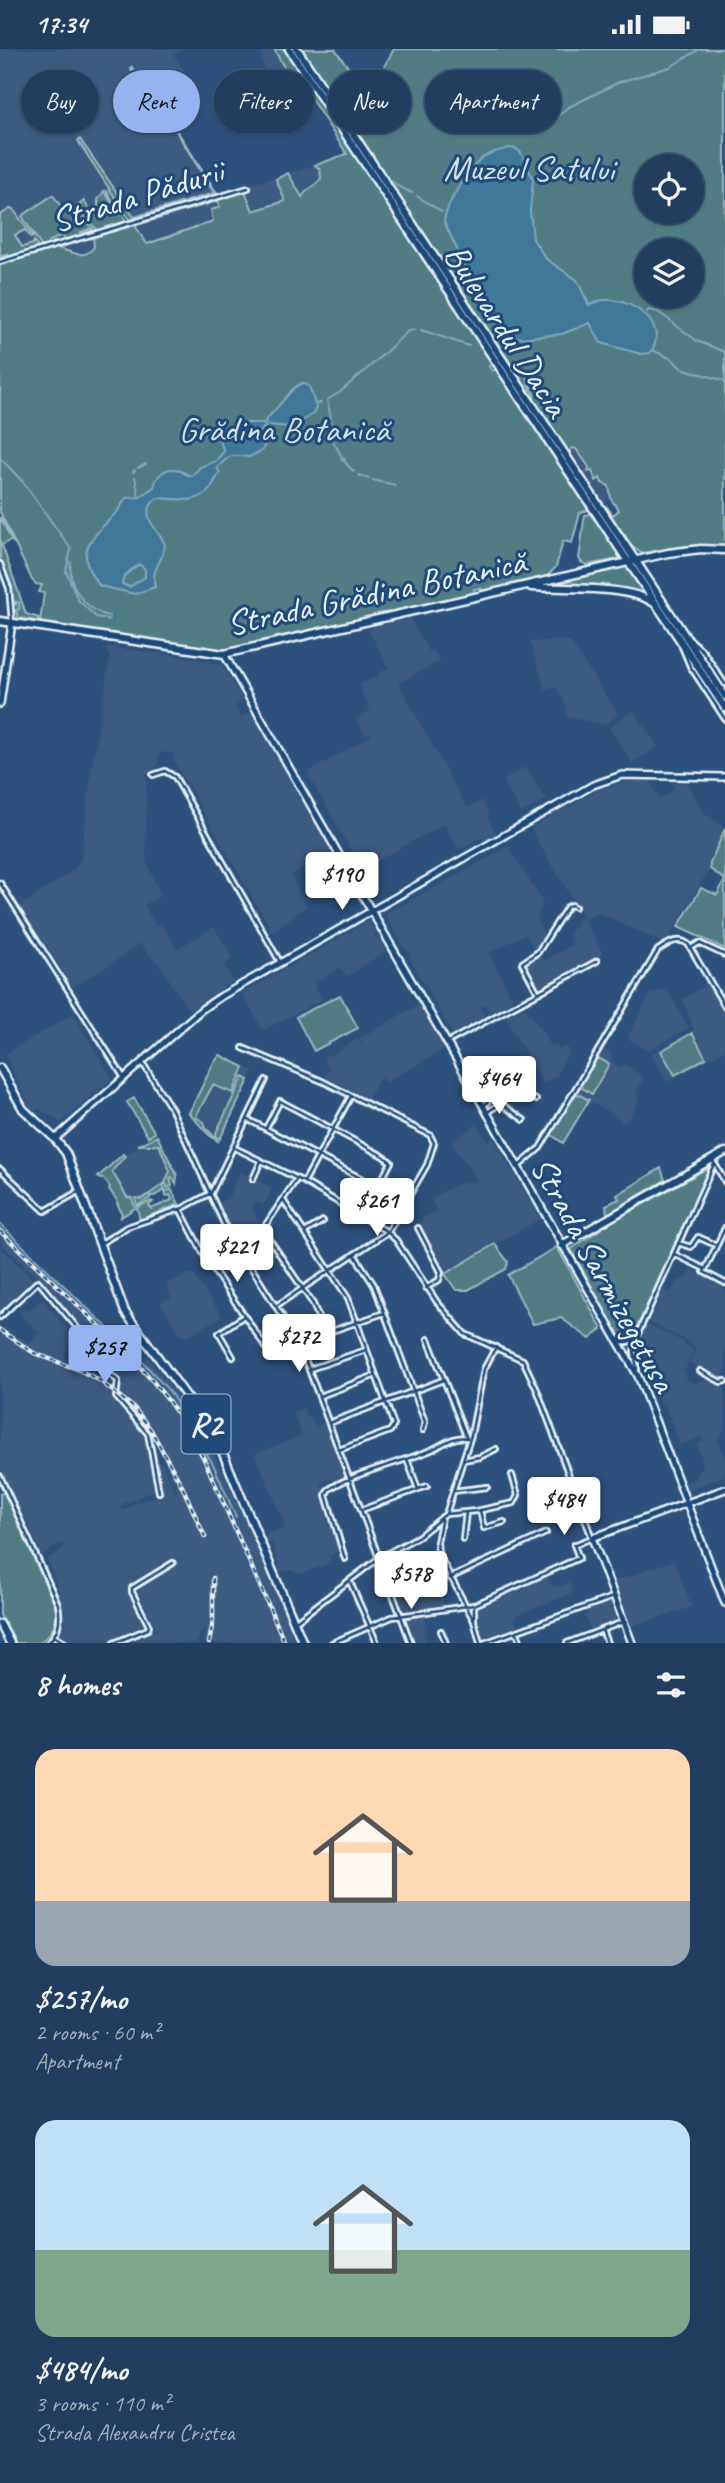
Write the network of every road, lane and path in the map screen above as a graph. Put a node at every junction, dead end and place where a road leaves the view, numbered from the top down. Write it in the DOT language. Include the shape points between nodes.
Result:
graph roads {
  1 [pos="289,49"];
  2 [pos="297,49"];
  3 [pos="248,188"];
  4 [pos="0,262"];
  5 [pos="551,439"];
  6 [pos="725,550"];
  7 [pos="633,561"];
  8 [pos="0,564"];
  9 [pos="522,587"];
  10 [pos="663,601"];
  11 [pos="656,605"];
  12 [pos="0,621"];
  13 [pos="12,623"];
  14 [pos="685,634"];
  15 [pos="680,641"];
  16 [pos="224,655"];
  17 [pos="725,684"];
  18 [pos="725,695"];
  19 [pos="0,701"];
  20 [pos="725,708"];
  21 [pos="725,719"];
  22 [pos="153,775"];
  23 [pos="725,776"];
  24 [pos="0,883"];
  25 [pos="575,907"];
  26 [pos="372,911"];
  27 [pos="691,948"];
  28 [pos="725,955"];
  29 [pos="597,961"];
  30 [pos="280,962"];
  31 [pos="538,993"];
  32 [pos="725,1007"];
  33 [pos="446,1043"];
  34 [pos="243,1048"];
  35 [pos="142,1062"];
  36 [pos="0,1068"];
  37 [pos="124,1078"];
  38 [pos="266,1080"];
  39 [pos="490,1095"];
  40 [pos="351,1096"];
  41 [pos="536,1100"];
  42 [pos="501,1103"];
  43 [pos="484,1110"];
  44 [pos="247,1119"];
  45 [pos="524,1119"];
  46 [pos="266,1128"];
  47 [pos="334,1129"];
  48 [pos="55,1139"];
  49 [pos="233,1147"];
  50 [pos="725,1152"];
  51 [pos="319,1155"];
  52 [pos="261,1161"];
  53 [pos="714,1161"];
  54 [pos="517,1167"];
  55 [pos="0,1169"];
  56 [pos="297,1178"];
  57 [pos="253,1179"];
  58 [pos="304,1182"];
  59 [pos="725,1182"];
  60 [pos="81,1191"];
  61 [pos="209,1195"];
  62 [pos="284,1200"];
  63 [pos="180,1209"];
  64 [pos="323,1221"];
  65 [pos="265,1226"];
  66 [pos="418,1228"];
  67 [pos="725,1228"];
  68 [pos="305,1232"];
  69 [pos="388,1233"];
  70 [pos="678,1243"];
  71 [pos="100,1244"];
  72 [pos="562,1245"];
  73 [pos="716,1245"];
  74 [pos="354,1254"];
  75 [pos="674,1254"];
  76 [pos="243,1256"];
  77 [pos="330,1271"];
  78 [pos="704,1271"];
  79 [pos="725,1283"];
  80 [pos="426,1288"];
  81 [pos="303,1289"];
  82 [pos="276,1306"];
  83 [pos="384,1313"];
  84 [pos="244,1316"];
  85 [pos="0,1317"];
  86 [pos="357,1323"];
  87 [pos="325,1334"];
  88 [pos="636,1338"];
  89 [pos="428,1339"];
  90 [pos="618,1342"];
  91 [pos="299,1343"];
  92 [pos="496,1347"];
  93 [pos="367,1349"];
  94 [pos="233,1357"];
  95 [pos="310,1369"];
  96 [pos="700,1371"];
  97 [pos="377,1375"];
  98 [pos="638,1376"];
  99 [pos="443,1380"];
  100 [pos="725,1381"];
  101 [pos="415,1391"];
  102 [pos="320,1396"];
  103 [pos="386,1402"];
  104 [pos="329,1423"];
  105 [pos="423,1430"];
  106 [pos="468,1440"];
  107 [pos="496,1449"];
  108 [pos="339,1450"];
  109 [pos="407,1459"];
  110 [pos="463,1460"];
  111 [pos="512,1475"];
  112 [pos="0,1476"];
  113 [pos="349,1480"];
  114 [pos="426,1486"];
  115 [pos="487,1487"];
  116 [pos="418,1489"];
  117 [pos="725,1489"];
  118 [pos="453,1490"];
  119 [pos="159,1492"];
  120 [pos="687,1503"];
  121 [pos="361,1510"];
  122 [pos="480,1510"];
  123 [pos="466,1512"];
  124 [pos="444,1515"];
  125 [pos="505,1522"];
  126 [pos="546,1533"];
  127 [pos="592,1538"];
  128 [pos="463,1539"];
  129 [pos="379,1558"];
  130 [pos="345,1559"];
  131 [pos="173,1563"];
  132 [pos="450,1578"];
  133 [pos="350,1582"];
  134 [pos="390,1587"];
  135 [pos="614,1597"];
  136 [pos="725,1603"];
  137 [pos="474,1605"];
  138 [pos="466,1607"];
  139 [pos="400,1615"];
  140 [pos="474,1621"];
  141 [pos="294,1622"];
  142 [pos="624,1622"];
  143 [pos="0,1624"];
  144 [pos="369,1626"];
  145 [pos="602,1630"];
  146 [pos="441,1631"];
  147 [pos="3,1632"];
  148 [pos="517,1632"];
  149 [pos="54,1636"];
  150 [pos="10,1643"];
  151 [pos="48,1643"];
  152 [pos="65,1643"];
  153 [pos="114,1643"];
  154 [pos="303,1643"];
  155 [pos="332,1643"];
  156 [pos="376,1643"];
  157 [pos="411,1643"];
  158 [pos="446,1643"];
  159 [pos="482,1643"];
  160 [pos="521,1643"];
  161 [pos="567,1643"];
  162 [pos="607,1643"];
  163 [pos="632,1643"];
  1 -- 5 [label="main road, Bulevardul Dacia"];
  2 -- 5 [label="main road, Bulevardul Dacia"];
  3 -- 4 [label="street, Strada Pădurii"];
  5 -- 7 [label="main road, Bulevardul Dacia"];
  6 -- 7 [label="main road, Strada Grădina Botanică" via="685,550"];
  7 -- 9 [label="main road, Strada Grădina Botanică"];
  7 -- 10 [label="main road, Bulevardul Dacia"];
  7 -- 11 [label="main road, Bulevardul Dacia"];
  8 -- 13 [label="street" via="9,588"];
  9 -- 11 [label="main road" via="629,593"];
  9 -- 16 [label="main road, Strada Grădina Botanică"];
  10 -- 11 [label="main road"];
  10 -- 14 [label="main road, Bulevardul Dacia"];
  11 -- 15 [label="main road, Bulevardul Dacia"];
  12 -- 13 [label="main road, Strada Grădina Botanică"];
  13 -- 16 [label="main road, Strada Grădina Botanică"];
  13 -- 19 [label="main road"];
  14 -- 17 [label="street, Bulevardul Dacia"];
  14 -- 18 [label="main road, Bulevardul Dacia"];
  15 -- 20 [label="main road, Bulevardul Dacia"];
  15 -- 21 [label="street, Bulevardul Dacia" via="687,661"];
  16 -- 26 [label="main road, Strada Sarmizegetusa"];
  22 -- 30 [label="street" via="165,771 175,777"];
  23 -- 26 [label="main road" via="630,775 599,782"];
  24 -- 37 [label="street"];
  25 -- 31 [label="street" via="567,907 538,952 522,963"];
  26 -- 30 [label="main road"];
  26 -- 33 [label="main road, Strada Sarmizegetusa"];
  27 -- 28 [label="street" via="699,943"];
  27 -- 32 [label="street"];
  27 -- 54 [label="street" via="676,940 656,952 540,1148"];
  29 -- 31 [label="street"];
  30 -- 35 [label="main road" via="202,1009"];
  31 -- 33 [label="street"];
  33 -- 43 [label="main road, Strada Sarmizegetusa"];
  34 -- 40 [label="street"];
  35 -- 37 [label="main road"];
  35 -- 61 [label="street" via="172,1111"];
  36 -- 48 [label="main road, R2" via="23,1109"];
  37 -- 48 [label="main road"];
  38 -- 44 [label="street"];
  39 -- 41 [label="street" via="500,1081"];
  39 -- 42 [label="street"];
  39 -- 43 [label="street"];
  40 -- 47 [label="street"];
  40 -- 69 [label="street" via="433,1138 427,1165"];
  42 -- 43 [label="street"];
  42 -- 45 [label="street"];
  43 -- 54 [label="main road, Strada Sarmizegetusa"];
  44 -- 46 [label="street"];
  44 -- 49 [label="street"];
  46 -- 47 [label="street" via="280,1101"];
  46 -- 51 [label="street"];
  47 -- 51 [label="street"];
  47 -- 51 [label="street" via="389,1160 381,1182 374,1185"];
  48 -- 60 [label="main road, R2" via="68,1157"];
  49 -- 52 [label="street"];
  49 -- 61 [label="street"];
  50 -- 53 [label="main road"];
  51 -- 58 [label="street"];
  52 -- 56 [label="street"];
  52 -- 57 [label="street"];
  53 -- 59 [label="street"];
  53 -- 70 [label="street"];
  53 -- 72 [label="main road"];
  54 -- 72 [label="main road, Strada Sarmizegetusa"];
  55 -- 60 [label="street" via="45,1211"];
  56 -- 58 [label="street"];
  56 -- 62 [label="street"];
  58 -- 69 [label="street"];
  60 -- 71 [label="main road, R2"];
  61 -- 63 [label="street"];
  61 -- 76 [label="street"];
  62 -- 65 [label="street"];
  62 -- 68 [label="street"];
  63 -- 71 [label="street" via="127,1227"];
  63 -- 84 [label="street" via="200,1250"];
  64 -- 68 [label="street"];
  66 -- 80 [label="street" via="441,1272 439,1280"];
  67 -- 73 [label="street"];
  68 -- 77 [label="street"];
  69 -- 74 [label="street"];
  69 -- 80 [label="street"];
  70 -- 73 [label="street" via="691,1247 698,1237"];
  70 -- 75 [label="street"];
  71 -- 141 [label="main road, R2" via="125,1312 222,1451"];
  72 -- 90 [label="main road, Strada Sarmizegetusa"];
  73 -- 78 [label="street"];
  74 -- 77 [label="street"];
  74 -- 83 [label="street"];
  75 -- 78 [label="street"];
  75 -- 88 [label="street"];
  76 -- 81 [label="street" via="270,1240"];
  76 -- 82 [label="street"];
  77 -- 81 [label="street"];
  77 -- 86 [label="street" via="346,1294"];
  78 -- 79 [label="street"];
  80 -- 92 [label="street" via="465,1334"];
  81 -- 82 [label="street"];
  81 -- 87 [label="street"];
  82 -- 91 [label="street"];
  83 -- 86 [label="street"];
  83 -- 101 [label="street"];
  84 -- 91 [label="street" via="271,1355"];
  84 -- 94 [label="street" via="219,1333"];
  85 -- 119 [label="street" via="38,1281 118,1381 116,1398 148,1434"];
  86 -- 87 [label="street"];
  86 -- 93 [label="street"];
  87 -- 91 [label="street"];
  88 -- 90 [label="street"];
  88 -- 98 [label="street"];
  89 -- 99 [label="street"];
  90 -- 98 [label="main road, Strada Sarmizegetusa"];
  91 -- 95 [label="street"];
  92 -- 106 [label="street" via="484,1369"];
  92 -- 127 [label="street" via="527,1365"];
  93 -- 95 [label="street"];
  93 -- 97 [label="street"];
  95 -- 102 [label="street"];
  96 -- 100 [label="street"];
  97 -- 102 [label="street"];
  97 -- 103 [label="street"];
  98 -- 120 [label="main road, Strada Sarmizegetusa"];
  99 -- 101 [label="street"];
  99 -- 106 [label="street"];
  101 -- 103 [label="street"];
  101 -- 105 [label="street" via="425,1422"];
  102 -- 104 [label="street"];
  103 -- 104 [label="street"];
  103 -- 108 [label="street" via="394,1428"];
  104 -- 108 [label="street"];
  106 -- 109 [label="street" via="460,1437"];
  106 -- 110 [label="street"];
  107 -- 110 [label="street"];
  108 -- 113 [label="street"];
  109 -- 113 [label="street"];
  109 -- 116 [label="street"];
  110 -- 118 [label="street"];
  111 -- 122 [label="street" via="516,1501"];
  112 -- 149 [label="street" via="58,1604"];
  113 -- 121 [label="street"];
  113 -- 130 [label="street" via="326,1494"];
  114 -- 116 [label="street"];
  115 -- 118 [label="street"];
  116 -- 121 [label="street"];
  117 -- 120 [label="main road"];
  118 -- 124 [label="street"];
  120 -- 127 [label="main road"];
  120 -- 136 [label="main road, Strada Sarmizegetusa"];
  121 -- 129 [label="street"];
  122 -- 123 [label="street"];
  122 -- 125 [label="street" via="484,1528"];
  123 -- 124 [label="street"];
  123 -- 128 [label="street"];
  124 -- 129 [label="street" via="419,1536"];
  124 -- 132 [label="street" via="436,1545"];
  126 -- 132 [label="street"];
  127 -- 135 [label="main road"];
  127 -- 137 [label="street" via="574,1545 579,1558"];
  129 -- 133 [label="street"];
  131 -- 153 [label="street" via="132,1588 148,1629"];
  132 -- 138 [label="street"];
  133 -- 141 [label="street"];
  133 -- 144 [label="street"];
  134 -- 139 [label="street"];
  135 -- 142 [label="main road"];
  135 -- 148 [label="street"];
  137 -- 138 [label="street"];
  137 -- 140 [label="street"];
  138 -- 139 [label="street"];
  138 -- 140 [label="street"];
  139 -- 144 [label="street"];
  139 -- 157 [label="street"];
  140 -- 159 [label="street"];
  141 -- 154 [label="main road, R2"];
  142 -- 145 [label="street"];
  142 -- 163 [label="main road"];
  143 -- 147 [label="main road"];
  144 -- 155 [label="street"];
  144 -- 156 [label="street"];
  145 -- 161 [label="street"];
  145 -- 162 [label="street"];
  146 -- 158 [label="street"];
  147 -- 150 [label="main road"];
  148 -- 159 [label="street"];
  148 -- 160 [label="street"];
  149 -- 151 [label="street"];
  149 -- 152 [label="street"];
}
